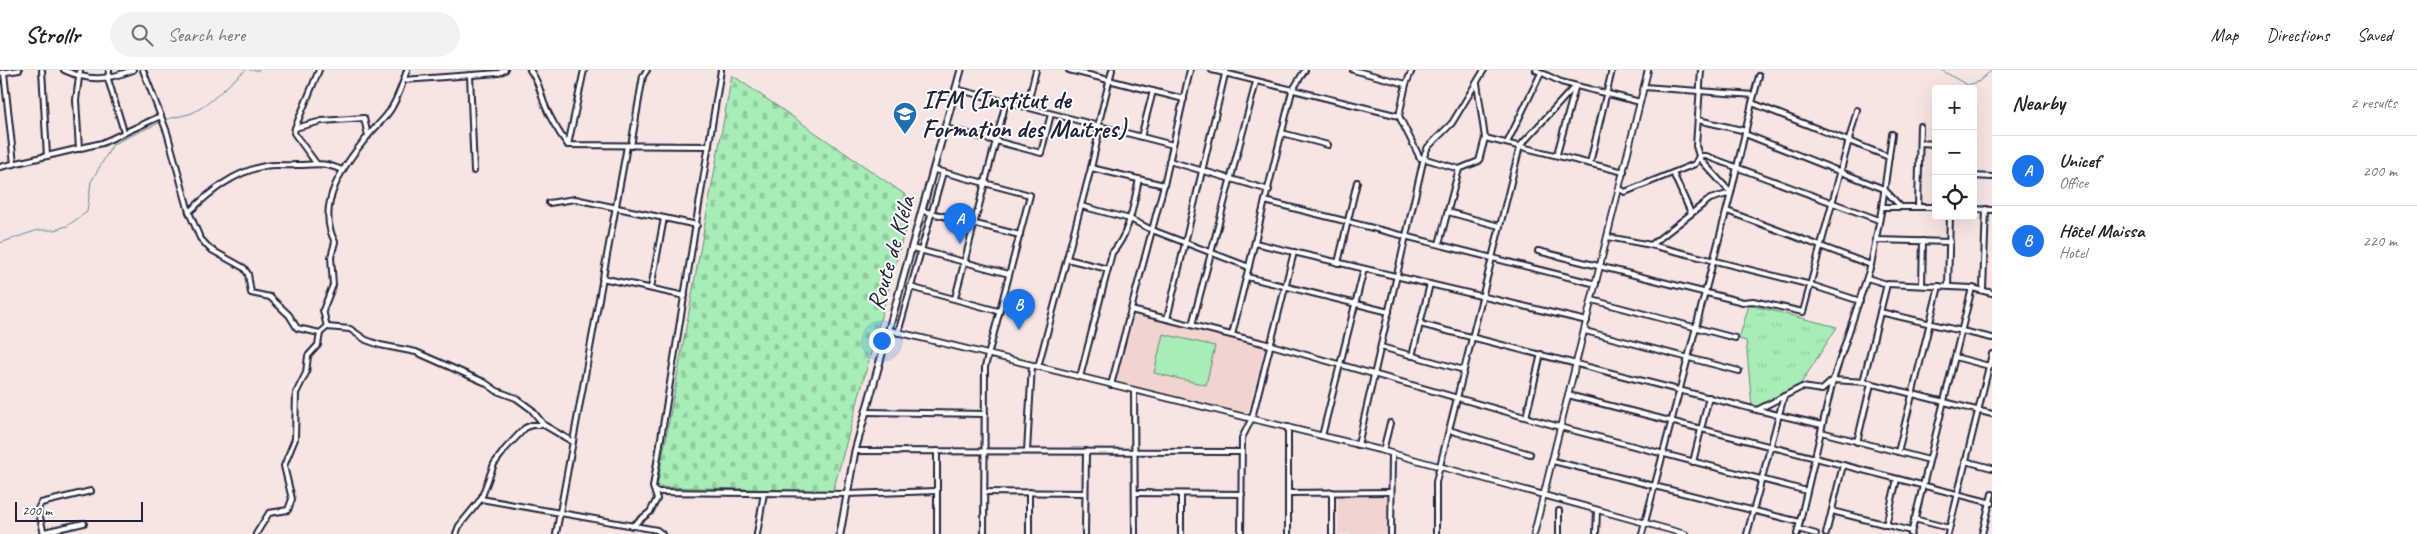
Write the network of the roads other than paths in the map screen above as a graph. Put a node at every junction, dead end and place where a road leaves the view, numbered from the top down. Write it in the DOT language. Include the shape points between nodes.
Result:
graph roads {
  1 [pos="19,70"];
  2 [pos="42,70"];
  3 [pos="64,70"];
  4 [pos="80,70"];
  5 [pos="109,70"];
  6 [pos="133,70"];
  7 [pos="143,70"];
  8 [pos="319,70"];
  9 [pos="407,70"];
  10 [pos="505,70"];
  11 [pos="530,70"];
  12 [pos="584,70"];
  13 [pos="647,70"];
  14 [pos="721,70"];
  15 [pos="961,70"];
  16 [pos="1036,70"];
  17 [pos="1069,70"];
  18 [pos="1112,70"];
  19 [pos="1190,70"];
  20 [pos="1212,70"];
  21 [pos="1305,70"];
  22 [pos="1353,70"];
  23 [pos="1412,70"];
  24 [pos="1484,70"];
  25 [pos="1536,70"];
  26 [pos="1612,70"];
  27 [pos="1648,70"];
  28 [pos="1700,70"];
  29 [pos="1225,71"];
  30 [pos="481,72"];
  31 [pos="1370,72"];
  32 [pos="2,73"];
  33 [pos="1541,73"];
  34 [pos="470,75"];
  35 [pos="1758,76"];
  36 [pos="79,77"];
  37 [pos="108,79"];
  38 [pos="404,80"];
  39 [pos="1110,80"];
  40 [pos="1256,82"];
  41 [pos="1477,82"];
  42 [pos="1406,84"];
  43 [pos="1575,86"];
  44 [pos="1644,87"];
  45 [pos="956,89"];
  46 [pos="1153,91"];
  47 [pos="1699,91"];
  48 [pos="1292,92"];
  49 [pos="1605,94"];
  50 [pos="1754,95"];
  51 [pos="1184,99"];
  52 [pos="1006,102"];
  53 [pos="1640,102"];
  54 [pos="1752,103"];
  55 [pos="1027,108"];
  56 [pos="1857,110"];
  57 [pos="1051,114"];
  58 [pos="1399,116"];
  59 [pos="161,117"];
  60 [pos="1698,120"];
  61 [pos="1098,126"];
  62 [pos="1920,126"];
  63 [pos="295,128"];
  64 [pos="946,128"];
  65 [pos="124,132"];
  66 [pos="1745,132"];
  67 [pos="1282,133"];
  68 [pos="1892,134"];
  69 [pos="368,136"];
  70 [pos="1141,137"];
  71 [pos="1485,138"];
  72 [pos="996,140"];
  73 [pos="1849,140"];
  74 [pos="1506,142"];
  75 [pos="1920,143"];
  76 [pos="1932,144"];
  77 [pos="568,145"];
  78 [pos="1173,145"];
  79 [pos="1328,145"];
  80 [pos="629,146"];
  81 [pos="709,146"];
  82 [pos="1520,146"];
  83 [pos="79,148"];
  84 [pos="1557,154"];
  85 [pos="47,156"];
  86 [pos="1700,156"];
  87 [pos="1889,157"];
  88 [pos="1421,159"];
  89 [pos="1170,161"];
  90 [pos="316,163"];
  91 [pos="1590,163"];
  92 [pos="14,164"];
  93 [pos="0,167"];
  94 [pos="1091,168"];
  95 [pos="1737,168"];
  96 [pos="1459,169"];
  97 [pos="342,170"];
  98 [pos="935,170"];
  99 [pos="1202,170"];
  100 [pos="474,171"];
  101 [pos="943,172"];
  102 [pos="1624,172"];
  103 [pos="1673,172"];
  104 [pos="1840,172"];
  105 [pos="1977,176"];
  106 [pos="1992,176"];
  107 [pos="1139,179"];
  108 [pos="1231,179"];
  109 [pos="1357,182"];
  110 [pos="986,183"];
  111 [pos="1164,185"];
  112 [pos="1620,189"];
  113 [pos="1884,189"];
  114 [pos="1269,190"];
  115 [pos="1731,193"];
  116 [pos="1266,201"];
  117 [pos="1832,202"];
  118 [pos="549,203"];
  119 [pos="1081,206"];
  120 [pos="1882,207"];
  121 [pos="1901,207"];
  122 [pos="1918,207"];
  123 [pos="1932,207"];
  124 [pos="615,209"];
  125 [pos="1977,209"];
  126 [pos="1986,209"];
  127 [pos="1992,210"];
  128 [pos="923,211"];
  129 [pos="1727,211"];
  130 [pos="189,212"];
  131 [pos="932,212"];
  132 [pos="1448,212"];
  133 [pos="1691,213"];
  134 [pos="664,218"];
  135 [pos="1130,219"];
  136 [pos="1879,220"];
  137 [pos="1950,220"];
  138 [pos="1348,222"];
  139 [pos="975,223"];
  140 [pos="697,225"];
  141 [pos="1499,226"];
  142 [pos="1152,230"];
  143 [pos="1020,234"];
  144 [pos="1406,236"];
  145 [pos="1608,237"];
  146 [pos="1876,240"];
  147 [pos="1923,241"];
  148 [pos="1185,242"];
  149 [pos="1950,242"];
  150 [pos="1255,243"];
  151 [pos="1439,244"];
  152 [pos="1651,245"];
  153 [pos="1821,246"];
  154 [pos="912,248"];
  155 [pos="920,250"];
  156 [pos="1538,251"];
  157 [pos="1294,252"];
  158 [pos="1212,253"];
  159 [pos="1491,257"];
  160 [pos="1068,259"];
  161 [pos="965,262"];
  162 [pos="1713,262"];
  163 [pos="1338,263"];
  164 [pos="1871,265"];
  165 [pos="1249,267"];
  166 [pos="1600,267"];
  167 [pos="1108,269"];
  168 [pos="1364,269"];
  169 [pos="1009,274"];
  170 [pos="1397,276"];
  171 [pos="1247,277"];
  172 [pos="602,278"];
  173 [pos="1868,278"];
  174 [pos="1430,284"];
  175 [pos="1596,284"];
  176 [pos="1887,284"];
  177 [pos="1811,285"];
  178 [pos="1922,285"];
  179 [pos="1286,286"];
  180 [pos="1939,286"];
  181 [pos="1948,286"];
  182 [pos="910,287"];
  183 [pos="651,288"];
  184 [pos="1972,288"];
  185 [pos="1983,289"];
  186 [pos="1705,292"];
  187 [pos="1992,293"];
  188 [pos="685,296"];
  189 [pos="1482,296"];
  190 [pos="955,298"];
  191 [pos="1592,300"];
  192 [pos="1860,300"];
  193 [pos="1355,304"];
  194 [pos="1130,310"];
  195 [pos="998,311"];
  196 [pos="1389,312"];
  197 [pos="1880,312"];
  198 [pos="1167,319"];
  199 [pos="1587,321"];
  200 [pos="1930,322"];
  201 [pos="1420,324"];
  202 [pos="1192,325"];
  203 [pos="327,327"];
  204 [pos="1696,327"];
  205 [pos="889,330"];
  206 [pos="1962,330"];
  207 [pos="1585,331"];
  208 [pos="320,333"];
  209 [pos="898,333"];
  210 [pos="1232,335"];
  211 [pos="1472,337"];
  212 [pos="1735,338"];
  213 [pos="1992,338"];
  214 [pos="1271,345"];
  215 [pos="1381,347"];
  216 [pos="1541,354"];
  217 [pos="1992,354"];
  218 [pos="987,356"];
  219 [pos="1412,356"];
  220 [pos="1955,357"];
  221 [pos="1688,358"];
  222 [pos="1576,363"];
  223 [pos="1340,365"];
  224 [pos="1032,366"];
  225 [pos="1989,366"];
  226 [pos="1038,367"];
  227 [pos="1464,370"];
  228 [pos="1739,371"];
  229 [pos="1990,373"];
  230 [pos="1375,375"];
  231 [pos="1080,376"];
  232 [pos="1833,380"];
  233 [pos="1863,382"];
  234 [pos="1871,384"];
  235 [pos="1111,385"];
  236 [pos="1679,389"];
  237 [pos="1134,390"];
  238 [pos="1913,394"];
  239 [pos="1568,395"];
  240 [pos="1784,396"];
  241 [pos="1709,397"];
  242 [pos="1457,398"];
  243 [pos="1944,402"];
  244 [pos="1757,410"];
  245 [pos="1978,410"];
  246 [pos="866,412"];
  247 [pos="985,414"];
  248 [pos="1992,414"];
  249 [pos="1779,415"];
  250 [pos="1252,418"];
  251 [pos="1526,418"];
  252 [pos="1672,421"];
  253 [pos="1390,423"];
  254 [pos="544,425"];
  255 [pos="1822,425"];
  256 [pos="1288,427"];
  257 [pos="1560,427"];
  258 [pos="1449,430"];
  259 [pos="1701,430"];
  260 [pos="1821,432"];
  261 [pos="1322,436"];
  262 [pos="573,442"];
  263 [pos="1857,442"];
  264 [pos="1358,445"];
  265 [pos="1771,446"];
  266 [pos="855,451"];
  267 [pos="937,451"];
  268 [pos="985,451"];
  269 [pos="1027,451"];
  270 [pos="1383,451"];
  271 [pos="1086,452"];
  272 [pos="1134,452"];
  273 [pos="1242,452"];
  274 [pos="1898,452"];
  275 [pos="1392,454"];
  276 [pos="1530,454"];
  277 [pos="1664,454"];
  278 [pos="1815,458"];
  279 [pos="1553,460"];
  280 [pos="1929,460"];
  281 [pos="1965,461"];
  282 [pos="1693,462"];
  283 [pos="1843,465"];
  284 [pos="1440,467"];
  285 [pos="1992,468"];
  286 [pos="1762,478"];
  287 [pos="1897,479"];
  288 [pos="1923,486"];
  289 [pos="1655,487"];
  290 [pos="90,491"];
  291 [pos="937,491"];
  292 [pos="1807,491"];
  293 [pos="656,492"];
  294 [pos="985,492"];
  295 [pos="1029,492"];
  296 [pos="1086,492"];
  297 [pos="1332,492"];
  298 [pos="1391,492"];
  299 [pos="764,493"];
  300 [pos="1135,493"];
  301 [pos="1288,493"];
  302 [pos="847,494"];
  303 [pos="1181,494"];
  304 [pos="1242,494"];
  305 [pos="1992,494"];
  306 [pos="1957,495"];
  307 [pos="1544,497"];
  308 [pos="481,500"];
  309 [pos="1991,503"];
  310 [pos="1753,510"];
  311 [pos="1560,511"];
  312 [pos="1596,511"];
  313 [pos="1832,511"];
  314 [pos="560,513"];
  315 [pos="1914,519"];
  316 [pos="1800,522"];
  317 [pos="84,523"];
  318 [pos="1645,524"];
  319 [pos="1886,525"];
  320 [pos="632,526"];
  321 [pos="1949,528"];
  322 [pos="1797,532"];
  323 [pos="44,533"];
  324 [pos="1675,533"];
  325 [pos="1911,533"];
  326 [pos="256,534"];
  327 [pos="456,534"];
  328 [pos="556,534"];
  329 [pos="662,534"];
  330 [pos="757,534"];
  331 [pos="840,534"];
  332 [pos="937,534"];
  333 [pos="984,534"];
  334 [pos="1029,534"];
  335 [pos="1085,534"];
  336 [pos="1135,534"];
  337 [pos="1181,534"];
  338 [pos="1242,534"];
  339 [pos="1288,534"];
  340 [pos="1332,534"];
  341 [pos="1391,534"];
  342 [pos="1436,534"];
  343 [pos="1534,534"];
  344 [pos="1559,534"];
  345 [pos="1596,534"];
  346 [pos="1642,534"];
  347 [pos="1685,534"];
  348 [pos="1747,534"];
  349 [pos="1816,534"];
  350 [pos="1826,534"];
  351 [pos="1948,534"];
  352 [pos="1982,534"];
  1 -- 32 [label="street"];
  2 -- 85 [label="street"];
  3 -- 36 [label="street"];
  4 -- 36 [label="street"];
  5 -- 37 [label="street"];
  6 -- 37 [label="street"];
  7 -- 59 [label="street"];
  8 -- 63 [label="street"];
  9 -- 38 [label="street"];
  10 -- 30 [label="street"];
  11 -- 77 [label="street"];
  12 -- 77 [label="street"];
  13 -- 80 [label="street" via="643,76"];
  14 -- 81 [label="street"];
  15 -- 45 [label="main road, Route de Kléla"];
  16 -- 55 [label="street"];
  17 -- 39 [label="street"];
  18 -- 39 [label="street"];
  19 -- 51 [label="street"];
  20 -- 29 [label="street"];
  21 -- 48 [label="street"];
  22 -- 31 [label="street"];
  23 -- 42 [label="street"];
  24 -- 41 [label="street"];
  25 -- 33 [label="street"];
  26 -- 49 [label="street"];
  27 -- 44 [label="street"];
  28 -- 47 [label="street"];
  29 -- 40 [label="street"];
  29 -- 99 [label="street"];
  30 -- 34 [label="street"];
  31 -- 42 [label="street"];
  32 -- 92 [label="street"];
  33 -- 43 [label="street"];
  33 -- 74 [label="street"];
  34 -- 38 [label="street"];
  34 -- 100 [label="street"];
  35 -- 50 [label="street"];
  36 -- 37 [label="street"];
  36 -- 83 [label="street" via="76,100"];
  37 -- 65 [label="street"];
  38 -- 69 [label="street" via="390,110"];
  39 -- 46 [label="street"];
  39 -- 61 [label="street"];
  40 -- 48 [label="street"];
  40 -- 108 [label="street"];
  41 -- 71 [label="street"];
  41 -- 88 [label="street" via="1452,124 1428,147"];
  42 -- 58 [label="street"];
  43 -- 49 [label="street"];
  43 -- 82 [label="street"];
  43 -- 84 [label="street"];
  44 -- 47 [label="street"];
  44 -- 53 [label="street"];
  45 -- 52 [label="street"];
  45 -- 64 [label="main road, Route de Kléla"];
  46 -- 51 [label="street"];
  46 -- 70 [label="street"];
  47 -- 50 [label="street"];
  47 -- 60 [label="street"];
  48 -- 58 [label="street"];
  48 -- 67 [label="street"];
  49 -- 53 [label="street"];
  49 -- 91 [label="street"];
  50 -- 54 [label="street"];
  51 -- 78 [label="street"];
  52 -- 55 [label="street"];
  52 -- 72 [label="street"];
  53 -- 102 [label="street"];
  54 -- 66 [label="street"];
  54 -- 73 [label="street"];
  55 -- 57 [label="street"];
  56 -- 73 [label="street"];
  57 -- 61 [label="street"];
  57 -- 72 [label="street" via="1041,153"];
  58 -- 88 [label="street"];
  59 -- 65 [label="street"];
  59 -- 130 [label="street"];
  60 -- 66 [label="street"];
  60 -- 86 [label="street" via="1696,146"];
  61 -- 70 [label="street"];
  61 -- 94 [label="street"];
  62 -- 75 [label="street"];
  63 -- 69 [label="street" via="322,121 364,118"];
  63 -- 90 [label="street" via="294,133"];
  64 -- 72 [label="street"];
  64 -- 98 [label="main road, Route de Kléla"];
  65 -- 83 [label="street" via="102,143"];
  66 -- 95 [label="street"];
  66 -- 104 [label="street"];
  67 -- 79 [label="street"];
  67 -- 114 [label="street"];
  68 -- 87 [label="street"];
  69 -- 97 [label="street"];
  70 -- 78 [label="street"];
  71 -- 74 [label="street"];
  71 -- 96 [label="street" via="1479,161"];
  72 -- 110 [label="street"];
  73 -- 87 [label="street"];
  73 -- 104 [label="street"];
  74 -- 82 [label="street"];
  75 -- 76 [label="street"];
  75 -- 122 [label="street"];
  77 -- 80 [label="street"];
  78 -- 89 [label="street"];
  80 -- 81 [label="street"];
  80 -- 124 [label="street"];
  81 -- 140 [label="street"];
  82 -- 84 [label="street"];
  82 -- 141 [label="street"];
  83 -- 85 [label="street"];
  84 -- 91 [label="street"];
  85 -- 92 [label="street"];
  86 -- 95 [label="street"];
  86 -- 103 [label="street" via="1695,164"];
  86 -- 115 [label="street"];
  87 -- 113 [label="street"];
  88 -- 96 [label="street"];
  88 -- 144 [label="street"];
  89 -- 99 [label="street"];
  89 -- 111 [label="street"];
  90 -- 97 [label="street"];
  90 -- 130 [label="street" via="254,169 213,190"];
  91 -- 102 [label="street"];
  92 -- 93 [label="street"];
  94 -- 107 [label="street"];
  94 -- 119 [label="street"];
  95 -- 115 [label="street"];
  95 -- 117 [label="street"];
  96 -- 132 [label="street"];
  97 -- 203 [label="street" via="327,216 328,230 335,242 331,257 333,285 322,310"];
  98 -- 101 [label="street"];
  98 -- 128 [label="main road, Route de Kléla"];
  99 -- 108 [label="street"];
  99 -- 148 [label="street"];
  101 -- 110 [label="street"];
  101 -- 131 [label="street"];
  102 -- 112 [label="street"];
  103 -- 112 [label="street" via="1626,192"];
  103 -- 133 [label="street"];
  104 -- 113 [label="street"];
  104 -- 117 [label="street"];
  105 -- 106 [label="street"];
  107 -- 111 [label="street"];
  107 -- 135 [label="street"];
  108 -- 114 [label="street"];
  108 -- 158 [label="street"];
  109 -- 138 [label="street"];
  110 -- 139 [label="street"];
  110 -- 143 [label="street" via="1030,195"];
  111 -- 142 [label="street"];
  112 -- 145 [label="street"];
  113 -- 120 [label="street"];
  113 -- 121 [label="street"];
  114 -- 116 [label="street"];
  115 -- 129 [label="street"];
  115 -- 133 [label="street" via="1710,199"];
  116 -- 138 [label="street"];
  116 -- 150 [label="street"];
  117 -- 136 [label="street"];
  117 -- 153 [label="street"];
  118 -- 124 [label="street" via="575,199"];
  119 -- 135 [label="street"];
  119 -- 160 [label="street"];
  120 -- 121 [label="street"];
  120 -- 136 [label="street"];
  121 -- 122 [label="street"];
  122 -- 123 [label="street"];
  124 -- 134 [label="street"];
  124 -- 172 [label="street"];
  125 -- 126 [label="street"];
  126 -- 127 [label="street"];
  126 -- 185 [label="street"];
  128 -- 131 [label="street"];
  128 -- 154 [label="main road, Route de Kléla"];
  129 -- 153 [label="street"];
  129 -- 162 [label="street"];
  130 -- 208 [label="street" via="200,238 210,249 244,268 251,293 270,297 289,315 297,328"];
  131 -- 139 [label="street"];
  131 -- 155 [label="street"];
  132 -- 141 [label="street"];
  132 -- 151 [label="street"];
  133 -- 152 [label="street"];
  134 -- 140 [label="street"];
  134 -- 183 [label="street"];
  135 -- 142 [label="street"];
  135 -- 167 [label="street" via="1122,242 1112,253"];
  136 -- 146 [label="street"];
  137 -- 149 [label="street"];
  138 -- 144 [label="street"];
  138 -- 163 [label="street"];
  139 -- 143 [label="street"];
  139 -- 161 [label="street"];
  140 -- 188 [label="street"];
  141 -- 159 [label="street"];
  142 -- 148 [label="street"];
  142 -- 194 [label="street"];
  143 -- 169 [label="street"];
  144 -- 151 [label="street"];
  144 -- 170 [label="street"];
  145 -- 152 [label="street"];
  145 -- 166 [label="street"];
  146 -- 147 [label="street"];
  146 -- 164 [label="street"];
  147 -- 149 [label="street"];
  147 -- 178 [label="street"];
  148 -- 158 [label="street"];
  148 -- 198 [label="street"];
  149 -- 181 [label="street"];
  150 -- 157 [label="street"];
  150 -- 165 [label="street"];
  151 -- 159 [label="street"];
  152 -- 162 [label="street"];
  153 -- 164 [label="street"];
  153 -- 177 [label="street"];
  154 -- 155 [label="street"];
  154 -- 205 [label="main road, Route de Kléla"];
  155 -- 161 [label="street"];
  155 -- 182 [label="street"];
  156 -- 166 [label="street"];
  157 -- 163 [label="street"];
  157 -- 179 [label="street"];
  158 -- 165 [label="street"];
  158 -- 202 [label="street"];
  159 -- 175 [label="street"];
  159 -- 189 [label="street"];
  160 -- 167 [label="street"];
  160 -- 226 [label="street"];
  161 -- 169 [label="street"];
  161 -- 190 [label="street"];
  162 -- 177 [label="street"];
  162 -- 186 [label="street"];
  163 -- 168 [label="street"];
  164 -- 173 [label="street"];
  165 -- 171 [label="street"];
  166 -- 175 [label="street"];
  166 -- 186 [label="street"];
  167 -- 231 [label="street"];
  168 -- 170 [label="street"];
  168 -- 193 [label="street"];
  169 -- 195 [label="street"];
  170 -- 174 [label="street"];
  170 -- 196 [label="street"];
  171 -- 179 [label="street"];
  171 -- 210 [label="street"];
  172 -- 183 [label="street"];
  172 -- 262 [label="street"];
  173 -- 176 [label="street"];
  173 -- 192 [label="street"];
  174 -- 189 [label="street"];
  174 -- 201 [label="street"];
  175 -- 191 [label="street"];
  176 -- 178 [label="street"];
  176 -- 197 [label="street"];
  177 -- 186 [label="street" via="1804,311 1800,312"];
  177 -- 192 [label="street"];
  178 -- 180 [label="street"];
  179 -- 193 [label="street"];
  179 -- 214 [label="street"];
  180 -- 181 [label="street"];
  180 -- 200 [label="street"];
  181 -- 184 [label="street"];
  182 -- 190 [label="street"];
  182 -- 209 [label="street"];
  183 -- 188 [label="street"];
  184 -- 185 [label="street"];
  184 -- 206 [label="street"];
  185 -- 187 [label="street"];
  186 -- 204 [label="street"];
  188 -- 293 [label="street" via="653,487"];
  189 -- 199 [label="street"];
  189 -- 211 [label="street"];
  190 -- 195 [label="street"];
  191 -- 199 [label="street"];
  191 -- 204 [label="street"];
  192 -- 232 [label="street"];
  193 -- 196 [label="street"];
  193 -- 223 [label="street"];
  194 -- 198 [label="street"];
  194 -- 235 [label="street"];
  195 -- 218 [label="street"];
  196 -- 215 [label="street"];
  197 -- 200 [label="street"];
  197 -- 233 [label="street"];
  198 -- 202 [label="street"];
  199 -- 207 [label="street"];
  200 -- 206 [label="street"];
  200 -- 238 [label="street"];
  201 -- 211 [label="street"];
  201 -- 219 [label="street"];
  202 -- 210 [label="street"];
  203 -- 208 [label="street"];
  203 -- 254 [label="street" via="350,329 380,346 416,352 484,382 516,398"];
  204 -- 212 [label="street"];
  204 -- 221 [label="street"];
  205 -- 209 [label="street"];
  205 -- 246 [label="main road, Route de Kléla"];
  206 -- 213 [label="street"];
  206 -- 220 [label="street"];
  207 -- 221 [label="street"];
  207 -- 222 [label="street"];
  208 -- 326 [label="street" via="318,344 308,356 306,373 296,393 295,439 284,466 292,499 288,510 269,514"];
  209 -- 218 [label="street"];
  210 -- 214 [label="street"];
  211 -- 216 [label="street"];
  211 -- 227 [label="street"];
  214 -- 223 [label="street"];
  214 -- 250 [label="street"];
  215 -- 219 [label="street"];
  215 -- 230 [label="street"];
  216 -- 222 [label="street"];
  216 -- 251 [label="street"];
  217 -- 225 [label="street"];
  218 -- 224 [label="street"];
  218 -- 247 [label="street"];
  219 -- 227 [label="street"];
  220 -- 225 [label="street"];
  220 -- 243 [label="street"];
  221 -- 228 [label="street"];
  221 -- 236 [label="street"];
  222 -- 236 [label="street"];
  222 -- 239 [label="street"];
  223 -- 230 [label="street"];
  223 -- 261 [label="street"];
  224 -- 226 [label="street"];
  224 -- 269 [label="street"];
  225 -- 229 [label="street"];
  226 -- 231 [label="street"];
  227 -- 242 [label="street"];
  229 -- 245 [label="street"];
  230 -- 242 [label="street"];
  230 -- 264 [label="street"];
  231 -- 235 [label="street"];
  232 -- 233 [label="street"];
  232 -- 240 [label="street" via="1822,390 1802,387"];
  232 -- 255 [label="street"];
  233 -- 234 [label="street"];
  234 -- 238 [label="street"];
  234 -- 263 [label="street"];
  235 -- 237 [label="street"];
  236 -- 241 [label="street"];
  236 -- 252 [label="street"];
  237 -- 250 [label="street"];
  237 -- 272 [label="street"];
  238 -- 243 [label="street"];
  238 -- 274 [label="street"];
  239 -- 252 [label="street"];
  239 -- 257 [label="street"];
  240 -- 244 [label="street"];
  240 -- 249 [label="street"];
  241 -- 244 [label="street"];
  241 -- 259 [label="street"];
  242 -- 251 [label="street"];
  242 -- 258 [label="street"];
  243 -- 245 [label="street"];
  243 -- 280 [label="street"];
  244 -- 249 [label="street"];
  245 -- 248 [label="street"];
  245 -- 281 [label="street"];
  246 -- 247 [label="street"];
  246 -- 266 [label="main road, Route de Kléla"];
  247 -- 268 [label="street"];
  249 -- 255 [label="street"];
  249 -- 265 [label="street"];
  250 -- 256 [label="street"];
  250 -- 273 [label="street" via="1242,438"];
  251 -- 257 [label="street"];
  252 -- 259 [label="street"];
  252 -- 277 [label="street"];
  253 -- 270 [label="street"];
  254 -- 262 [label="street"];
  254 -- 308 [label="street" via="525,428 506,448 494,464"];
  255 -- 260 [label="street"];
  256 -- 261 [label="street"];
  256 -- 301 [label="street"];
  257 -- 277 [label="street"];
  257 -- 279 [label="street"];
  258 -- 276 [label="street"];
  258 -- 284 [label="street"];
  259 -- 265 [label="street"];
  259 -- 282 [label="street"];
  260 -- 263 [label="street"];
  260 -- 278 [label="street"];
  261 -- 264 [label="street"];
  262 -- 314 [label="street"];
  263 -- 274 [label="street"];
  264 -- 270 [label="street"];
  265 -- 278 [label="street"];
  265 -- 286 [label="street"];
  266 -- 267 [label="street"];
  266 -- 302 [label="main road, Route de Kléla"];
  267 -- 268 [label="street"];
  267 -- 291 [label="street"];
  268 -- 269 [label="street"];
  268 -- 294 [label="street"];
  269 -- 271 [label="street"];
  270 -- 275 [label="street"];
  271 -- 272 [label="street"];
  271 -- 296 [label="street"];
  272 -- 273 [label="street"];
  272 -- 300 [label="street"];
  273 -- 304 [label="street"];
  274 -- 280 [label="street"];
  275 -- 284 [label="street"];
  275 -- 298 [label="street"];
  277 -- 282 [label="street"];
  277 -- 289 [label="street"];
  278 -- 283 [label="street"];
  278 -- 292 [label="street"];
  279 -- 289 [label="street"];
  279 -- 307 [label="street"];
  280 -- 288 [label="street"];
  281 -- 285 [label="street"];
  281 -- 306 [label="street"];
  282 -- 286 [label="street"];
  283 -- 287 [label="street"];
  283 -- 313 [label="street"];
  284 -- 307 [label="street"];
  284 -- 342 [label="street" via="1436,482"];
  286 -- 292 [label="street"];
  286 -- 310 [label="street"];
  287 -- 288 [label="street"];
  287 -- 319 [label="street"];
  288 -- 306 [label="street"];
  288 -- 315 [label="street"];
  289 -- 310 [label="street"];
  289 -- 318 [label="street"];
  290 -- 323 [label="street" via="41,503 38,509"];
  291 -- 302 [label="street"];
  291 -- 332 [label="street"];
  292 -- 316 [label="street"];
  293 -- 299 [label="street"];
  293 -- 320 [label="street" via="657,499 650,512"];
  294 -- 295 [label="street"];
  294 -- 333 [label="street"];
  295 -- 296 [label="street"];
  295 -- 334 [label="street"];
  296 -- 335 [label="street"];
  297 -- 298 [label="street"];
  297 -- 301 [label="street"];
  297 -- 340 [label="street"];
  298 -- 341 [label="street"];
  299 -- 302 [label="street"];
  299 -- 330 [label="street"];
  300 -- 303 [label="street"];
  300 -- 336 [label="street"];
  301 -- 339 [label="street"];
  302 -- 331 [label="main road, Route de Kléla"];
  303 -- 304 [label="street"];
  303 -- 337 [label="street"];
  304 -- 338 [label="street"];
  305 -- 309 [label="street"];
  306 -- 309 [label="street"];
  306 -- 321 [label="street"];
  307 -- 312 [label="street"];
  307 -- 343 [label="street"];
  308 -- 314 [label="street"];
  308 -- 327 [label="street" via="458,526"];
  309 -- 352 [label="street"];
  310 -- 316 [label="street"];
  310 -- 348 [label="street"];
  311 -- 344 [label="street"];
  312 -- 318 [label="street"];
  312 -- 345 [label="street"];
  313 -- 319 [label="street"];
  313 -- 350 [label="street"];
  314 -- 320 [label="street"];
  314 -- 328 [label="street"];
  315 -- 321 [label="street"];
  315 -- 325 [label="street"];
  316 -- 322 [label="street"];
  317 -- 323 [label="street"];
  318 -- 324 [label="street"];
  318 -- 346 [label="street"];
  319 -- 325 [label="street"];
  320 -- 329 [label="street" via="657,530"];
  321 -- 351 [label="street"];
  322 -- 349 [label="street"];
  324 -- 347 [label="street"];
}
